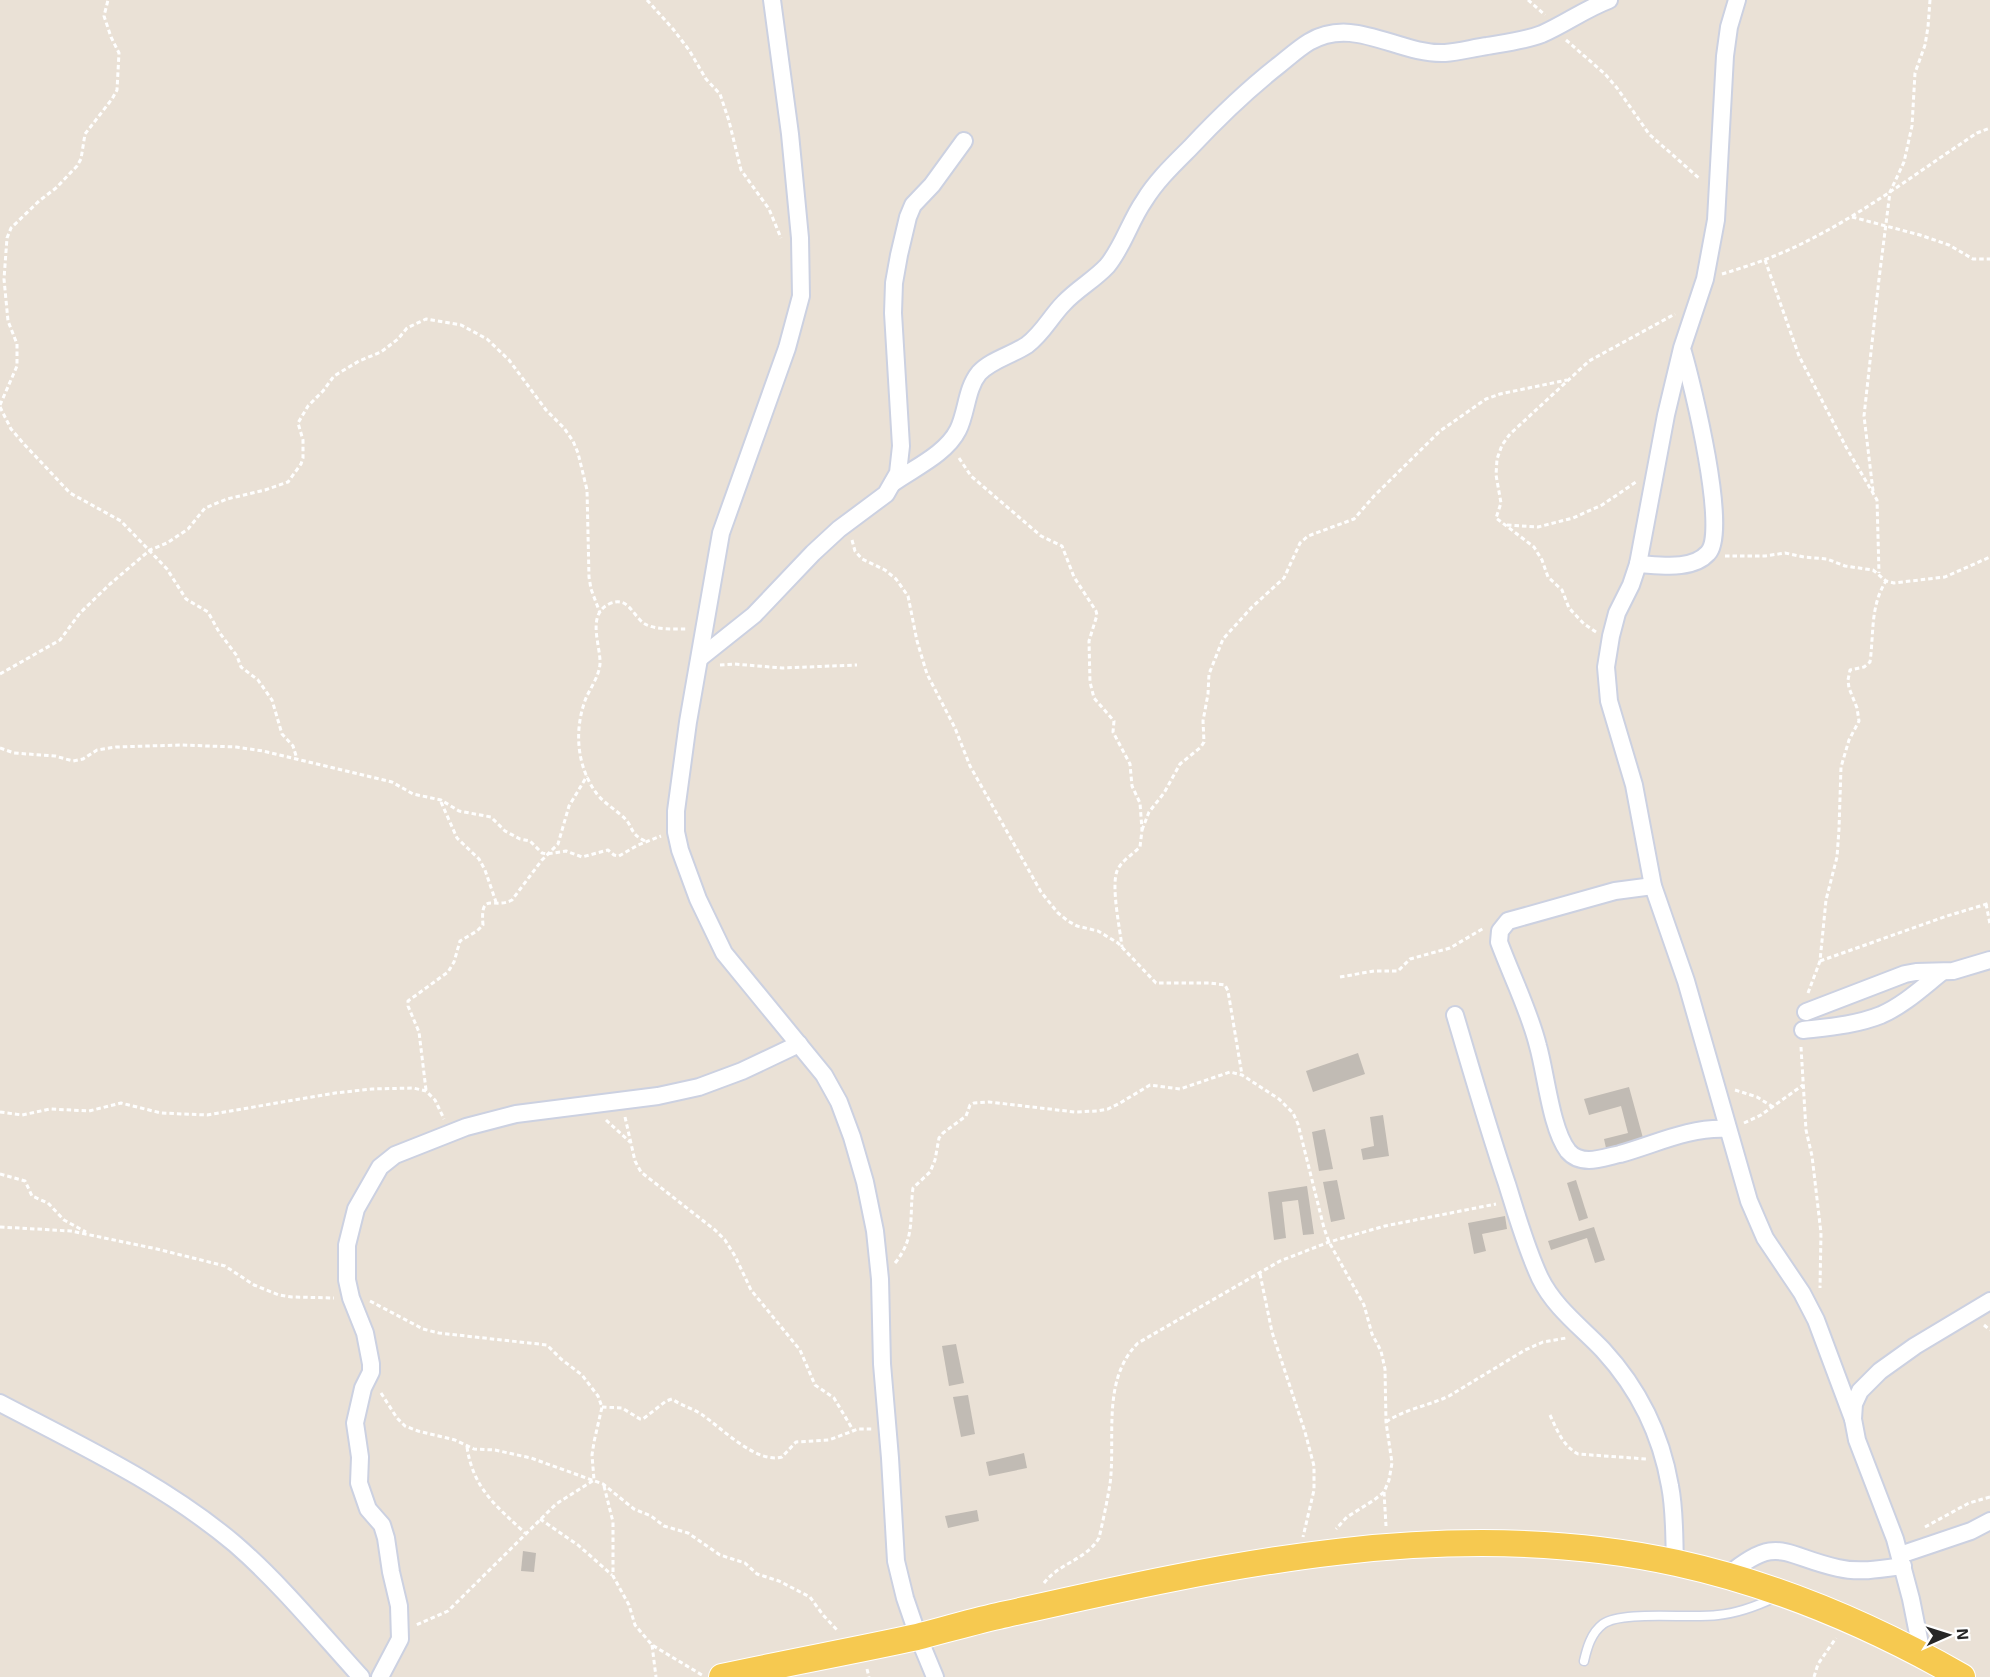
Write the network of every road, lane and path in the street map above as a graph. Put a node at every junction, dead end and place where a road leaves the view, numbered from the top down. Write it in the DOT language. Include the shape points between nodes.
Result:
graph roads {
  1 [pos="108,0"];
  2 [pos="647,0"];
  3 [pos="772,0"];
  4 [pos="1609,0"];
  5 [pos="1737,0"];
  6 [pos="1930,0"];
  7 [pos="1552,28"];
  8 [pos="1990,128"];
  9 [pos="964,141"];
  10 [pos="1890,192"];
  11 [pos="1717,196"];
  12 [pos="1851,217"];
  13 [pos="1886,226"];
  14 [pos="782,244"];
  15 [pos="1990,259"];
  16 [pos="1765,260"];
  17 [pos="1705,279"];
  18 [pos="1695,303"];
  19 [pos="1682,348"];
  20 [pos="1567,380"];
  21 [pos="0,406"];
  22 [pos="941,450"];
  23 [pos="1656,466"];
  24 [pos="893,483"];
  25 [pos="1873,491"];
  26 [pos="852,520"];
  27 [pos="1505,525"];
  28 [pos="150,550"];
  29 [pos="1709,553"];
  30 [pos="1990,557"];
  31 [pos="1638,564"];
  32 [pos="1879,573"];
  33 [pos="1887,581"];
  34 [pos="600,613"];
  35 [pos="703,630"];
  36 [pos="1611,636"];
  37 [pos="699,664"];
  38 [pos="857,665"];
  39 [pos="0,674"];
  40 [pos="0,748"];
  41 [pos="297,760"];
  42 [pos="587,776"];
  43 [pos="441,800"];
  44 [pos="1142,830"];
  45 [pos="676,832"];
  46 [pos="646,841"];
  47 [pos="547,854"];
  48 [pos="1653,886"];
  49 [pos="496,902"];
  50 [pos="1988,903"];
  51 [pos="1508,921"];
  52 [pos="1990,924"];
  53 [pos="1122,947"];
  54 [pos="1990,960"];
  55 [pos="1820,961"];
  56 [pos="1942,972"];
  57 [pos="1340,977"];
  58 [pos="1806,1012"];
  59 [pos="1455,1015"];
  60 [pos="1803,1030"];
  61 [pos="799,1044"];
  62 [pos="1242,1075"];
  63 [pos="1803,1085"];
  64 [pos="1716,1086"];
  65 [pos="426,1091"];
  66 [pos="620,1101"];
  67 [pos="589,1105"];
  68 [pos="1774,1107"];
  69 [pos="0,1112"];
  70 [pos="1727,1129"];
  71 [pos="449,1134"];
  72 [pos="631,1143"];
  73 [pos="0,1174"];
  74 [pos="1512,1201"];
  75 [pos="0,1227"];
  76 [pos="92,1235"];
  77 [pos="1329,1242"];
  78 [pos="1260,1273"];
  79 [pos="880,1279"];
  80 [pos="351,1298"];
  81 [pos="1990,1301"];
  82 [pos="1816,1320"];
  83 [pos="1591,1338"];
  84 [pos="371,1372"];
  85 [pos="0,1403"];
  86 [pos="602,1407"];
  87 [pos="1550,1415"];
  88 [pos="1853,1419"];
  89 [pos="1386,1422"];
  90 [pos="888,1429"];
  91 [pos="853,1430"];
  92 [pos="467,1447"];
  93 [pos="1665,1464"];
  94 [pos="594,1480"];
  95 [pos="603,1484"];
  96 [pos="1384,1492"];
  97 [pos="1990,1497"];
  98 [pos="540,1519"];
  99 [pos="1990,1521"];
  100 [pos="525,1533"];
  101 [pos="1388,1546"];
  102 [pos="1313,1555"];
  103 [pos="1903,1558"];
  104 [pos="1675,1563"];
  105 [pos="613,1576"];
  106 [pos="1727,1576"];
  107 [pos="1782,1593"];
  108 [pos="1032,1609"];
  109 [pos="1848,1619"];
  110 [pos="401,1632"];
  111 [pos="918,1636"];
  112 [pos="652,1645"];
  113 [pos="858,1649"];
  114 [pos="1923,1654"];
  115 [pos="1584,1661"];
  116 [pos="361,1677"];
  117 [pos="380,1677"];
  118 [pos="656,1677"];
  119 [pos="706,1677"];
  120 [pos="722,1677"];
  121 [pos="935,1677"];
  122 [pos="1814,1677"];
  123 [pos="1962,1677"];
  1 -- 21 [label="path" via="104,16 119,53 117,90 85,134 77,166 11,228 7,238 4,279 8,321 17,344 17,366"];
  2 -- 14 [label="path" via="720,94 741,170 769,209"];
  3 -- 35 [label="street" via="790,134 801,296 787,348 720,533"];
  4 -- 7 [label="street"];
  5 -- 11 [label="street" via="1725,56"];
  6 -- 10 [label="path" via="1925,45 1915,73 1912,126 1904,162"];
  7 -- 11 [label="path" via="1605,74 1649,134"];
  7 -- 22 [label="street" via="1530,38 1446,53 1414,50 1347,32 1329,33 1309,42 1254,84 1162,177 1144,200 1108,264 1066,301 1037,337 977,375 958,430"];
  8 -- 10 [label="path"];
  9 -- 24 [label="street" via="913,205 899,255 893,313 901,446"];
  10 -- 12 [label="path"];
  10 -- 13 [label="path"];
  11 -- 17 [label="street"];
  12 -- 13 [label="path"];
  12 -- 16 [label="path"];
  13 -- 15 [label="path" via="1949,245 1973,259"];
  13 -- 25 [label="path" via="1864,416"];
  16 -- 17 [label="path"];
  16 -- 25 [label="path" via="1799,356"];
  17 -- 18 [label="street"];
  18 -- 19 [label="street"];
  18 -- 20 [label="path" via="1605,351"];
  19 -- 23 [label="street"];
  19 -- 29 [label="street" via="1707,453 1714,531"];
  20 -- 27 [label="path" via="1502,445 1497,459 1501,502 1496,518"];
  20 -- 44 [label="path" via="1486,399 1440,431 1354,519 1308,536 1300,543 1284,578 1223,639 1209,674 1204,742 1180,764"];
  21 -- 28 [label="path" via="11,429 70,493 121,521"];
  22 -- 24 [label="street"];
  22 -- 44 [label="path" via="958,457 971,476 1041,536 1058,543 1065,551 1074,577 1096,611 1088,653 1092,693 1096,703 1114,721 1114,737 1130,764"];
  23 -- 27 [label="path" via="1602,505 1573,518 1538,527"];
  23 -- 31 [label="street"];
  24 -- 26 [label="street" via="886,494"];
  25 -- 32 [label="path" via="1878,507"];
  26 -- 37 [label="street"];
  26 -- 53 [label="path" via="855,550 862,559 896,579 908,596 927,674 970,766 1041,892 1068,921 1098,931"];
  27 -- 36 [label="path" via="1540,555 1548,578 1562,590 1576,617 1590,629"];
  28 -- 34 [label="path" via="188,530 205,508 288,482 303,458 298,423 330,379 381,352 407,328 432,319 455,323 487,339 509,360 573,441 587,490 589,576"];
  28 -- 39 [label="path" via="80,613 60,640"];
  28 -- 41 [label="path" via="186,599 208,612 242,667 264,686 282,735 293,746"];
  29 -- 31 [label="street" via="1679,565"];
  29 -- 32 [label="path" via="1791,553"];
  30 -- 33 [label="path" via="1945,578"];
  31 -- 36 [label="street"];
  32 -- 33 [label="path"];
  33 -- 55 [label="path" via="1874,614 1870,662 1848,674 1859,720 1841,767 1837,857 1826,900"];
  34 -- 35 [label="path" via="606,605 624,602 653,626"];
  34 -- 42 [label="path" via="596,625 599,671 586,698 579,730 579,749"];
  35 -- 37 [label="street"];
  36 -- 48 [label="street" via="1606,668 1609,701 1634,785"];
  37 -- 38 [label="path" via="782,668"];
  37 -- 45 [label="street"];
  40 -- 41 [label="path" via="73,761 105,748 199,745 263,750"];
  41 -- 43 [label="path" via="338,767"];
  42 -- 46 [label="path" via="607,804 629,822 633,834"];
  42 -- 47 [label="path" via="569,807 558,843"];
  43 -- 47 [label="path" via="459,811 491,818 513,837 530,841"];
  43 -- 49 [label="path" via="457,838 485,870"];
  44 -- 53 [label="path" via="1140,847 1117,872"];
  45 -- 46 [label="path"];
  45 -- 61 [label="street" via="698,899 724,953"];
  46 -- 47 [label="path" via="619,856 608,850 582,857 566,851"];
  47 -- 49 [label="path" via="512,900"];
  48 -- 51 [label="street" via="1614,891"];
  48 -- 64 [label="street"];
  49 -- 65 [label="path" via="484,907 481,928 460,941 448,972 408,1001 418,1032"];
  50 -- 52 [label="path"];
  50 -- 55 [label="path"];
  51 -- 57 [label="path" via="1485,927 1450,948 1410,959 1398,971"];
  51 -- 70 [label="street" via="1500,931 1499,942 1529,1016 1554,1117 1569,1152 1589,1160 1698,1129"];
  53 -- 62 [label="path" via="1156,983 1225,985"];
  54 -- 56 [label="street"];
  55 -- 58 [label="path"];
  56 -- 58 [label="street" via="1905,974"];
  56 -- 60 [label="street" via="1882,1014 1859,1023"];
  59 -- 74 [label="street"];
  60 -- 63 [label="path"];
  61 -- 66 [label="street" via="699,1087"];
  61 -- 79 [label="street" via="824,1075 852,1137 875,1231"];
  62 -- 77 [label="path" via="1293,1113"];
  62 -- 79 [label="path" via="1230,1072 1180,1089 1150,1085 1120,1104 1097,1111 989,1102 970,1105 966,1116 939,1138 930,1172 913,1188 910,1236 899,1258"];
  63 -- 68 [label="path"];
  63 -- 82 [label="path" via="1821,1233"];
  64 -- 68 [label="path" via="1743,1092"];
  64 -- 70 [label="street"];
  65 -- 69 [label="path" via="413,1088 344,1092 207,1115 160,1113 121,1103 89,1111 50,1109 22,1115"];
  65 -- 71 [label="path" via="435,1100"];
  66 -- 67 [label="street"];
  66 -- 72 [label="path"];
  67 -- 71 [label="street" via="516,1114"];
  67 -- 72 [label="path"];
  68 -- 70 [label="path"];
  70 -- 82 [label="street" via="1765,1238"];
  71 -- 80 [label="street" via="395,1155 380,1167 356,1209 347,1245"];
  72 -- 91 [label="path" via="641,1172 725,1240 751,1290 800,1350 815,1385 834,1398"];
  73 -- 76 [label="path" via="26,1181 32,1196 48,1203 71,1225"];
  74 -- 77 [label="path" via="1385,1226"];
  74 -- 83 [label="street" via="1541,1280 1556,1304"];
  75 -- 76 [label="path"];
  76 -- 80 [label="path" via="225,1266 254,1285 279,1295"];
  77 -- 78 [label="path"];
  77 -- 89 [label="path" via="1361,1298 1381,1351"];
  78 -- 102 [label="path" via="1272,1332 1314,1466 1314,1490 1304,1527"];
  78 -- 108 [label="path" via="1147,1337 1130,1351 1123,1363 1113,1406 1110,1484 1099,1538 1086,1553 1049,1576"];
  79 -- 90 [label="street"];
  80 -- 84 [label="street" via="365,1333"];
  80 -- 86 [label="path" via="371,1301 439,1334 547,1345 591,1384"];
  81 -- 88 [label="street" via="1880,1371 1860,1391"];
  82 -- 88 [label="street"];
  83 -- 89 [label="path" via="1543,1342 1449,1396 1399,1413"];
  83 -- 93 [label="street" via="1640,1398 1658,1436"];
  84 -- 92 [label="path" via="388,1405 405,1426"];
  84 -- 110 [label="street" via="355,1423 360,1458 358,1483 386,1538"];
  85 -- 116 [label="street" via="118,1465 235,1544 280,1587"];
  86 -- 91 [label="path" via="622,1408 643,1419 672,1399 768,1458 782,1457 796,1442 836,1438"];
  86 -- 94 [label="path" via="592,1455"];
  87 -- 93 [label="path" via="1569,1449 1578,1454 1628,1456"];
  88 -- 103 [label="street" via="1857,1440"];
  89 -- 96 [label="path" via="1391,1471"];
  90 -- 91 [label="path"];
  90 -- 111 [label="street" via="896,1561"];
  92 -- 94 [label="path" via="531,1458"];
  92 -- 100 [label="path" via="482,1490"];
  93 -- 104 [label="street" via="1671,1487"];
  94 -- 95 [label="path"];
  94 -- 98 [label="path"];
  95 -- 105 [label="path" via="613,1522"];
  95 -- 113 [label="path" via="634,1509 664,1526 688,1533 720,1555 745,1563 757,1574 810,1597 832,1626"];
  96 -- 101 [label="path"];
  96 -- 102 [label="path" via="1342,1521"];
  97 -- 103 [label="path" via="1933,1521 1913,1537"];
  98 -- 100 [label="path"];
  98 -- 105 [label="path"];
  99 -- 103 [label="street"];
  100 -- 110 [label="path" via="448,1611"];
  101 -- 102 [label="main road"];
  101 -- 104 [label="main road" via="1454,1542 1530,1545 1603,1551"];
  102 -- 108 [label="main road" via="1176,1578"];
  103 -- 106 [label="street" via="1857,1570 1839,1569 1770,1550 1750,1557"];
  103 -- 114 [label="street"];
  104 -- 106 [label="main road"];
  105 -- 112 [label="path" via="635,1625"];
  106 -- 107 [label="main road"];
  107 -- 109 [label="main road"];
  107 -- 115 [label="lane" via="1746,1610 1716,1616 1610,1620 1594,1634"];
  108 -- 111 [label="main road"];
  109 -- 114 [label="main road"];
  109 -- 122 [label="path" via="1818,1664"];
  110 -- 117 [label="street"];
  111 -- 113 [label="main road"];
  111 -- 121 [label="street"];
  112 -- 118 [label="path"];
  112 -- 119 [label="path"];
  113 -- 120 [label="main road"];
  114 -- 123 [label="main road"];
}
